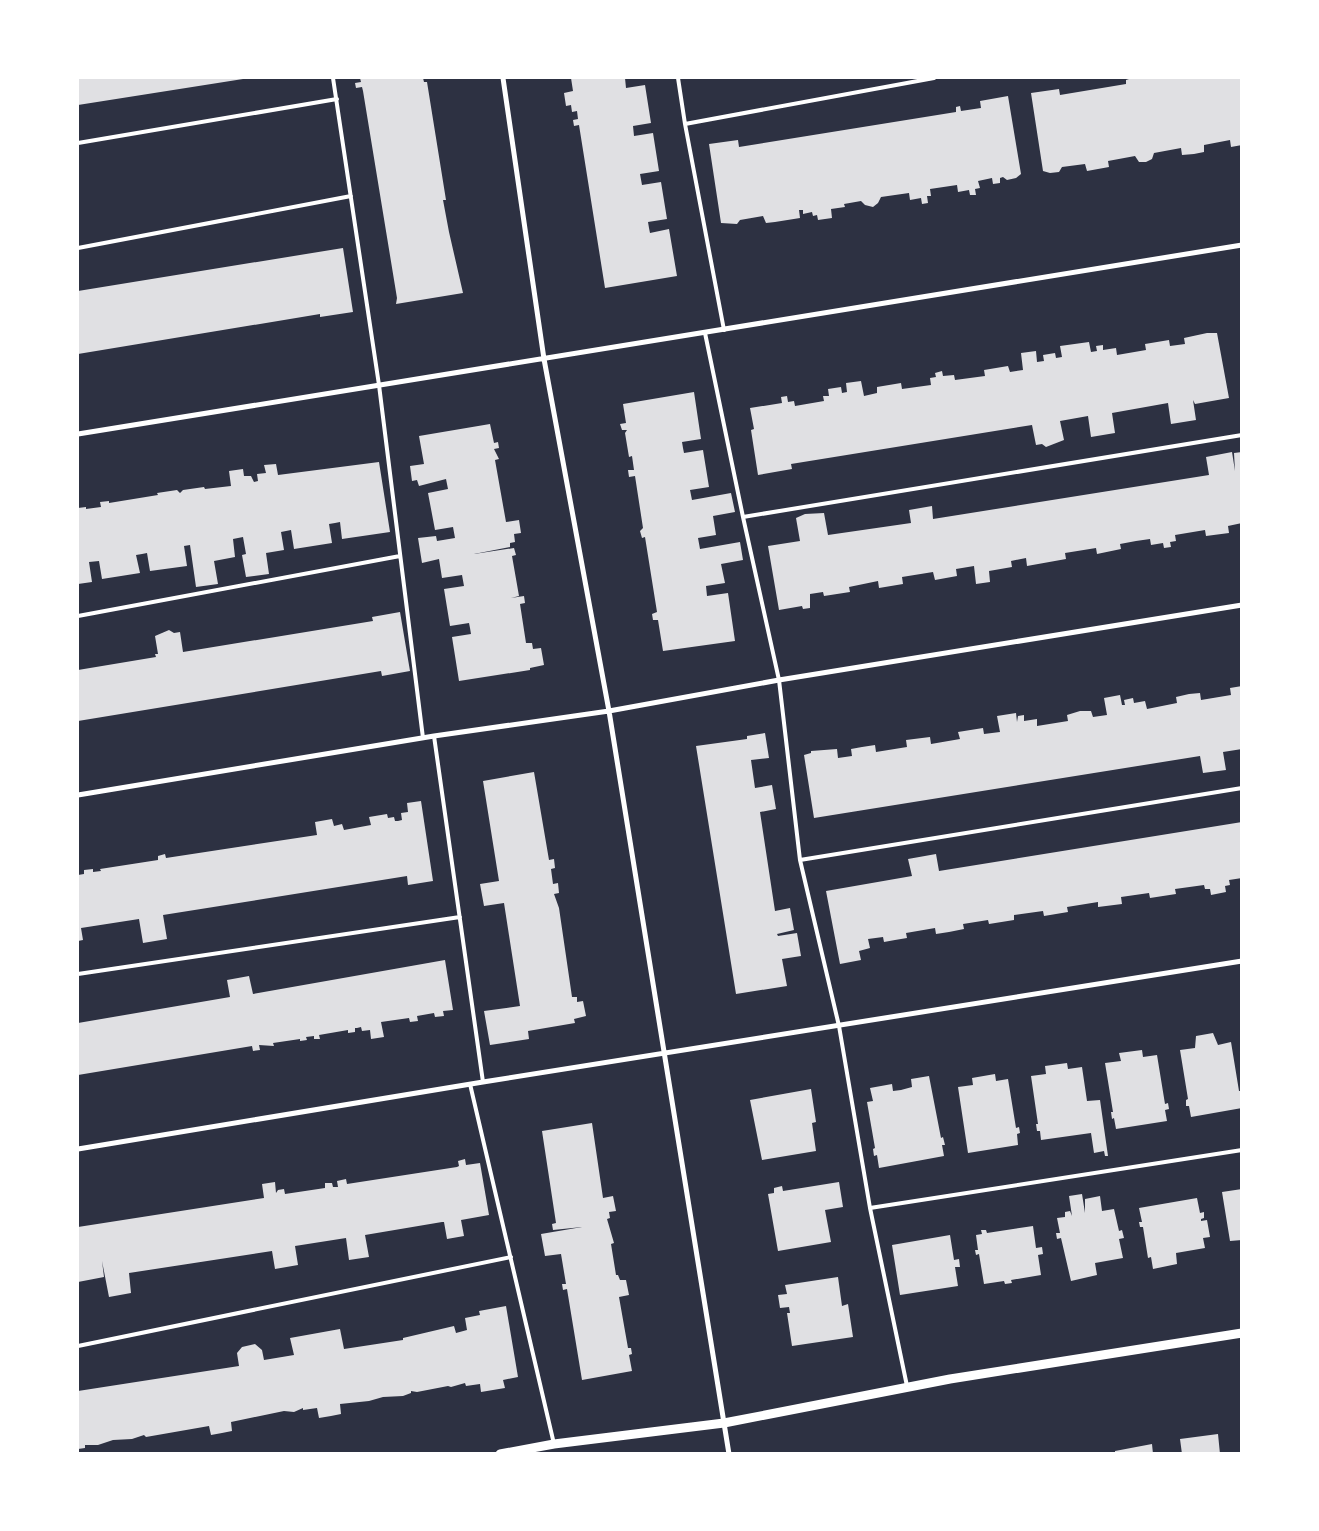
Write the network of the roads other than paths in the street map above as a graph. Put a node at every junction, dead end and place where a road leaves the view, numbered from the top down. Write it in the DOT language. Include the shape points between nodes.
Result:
graph roads {
  1 [pos="334,78"];
  2 [pos="503,78"];
  3 [pos="678,78"];
  4 [pos="934,78"];
  5 [pos="337,99"];
  6 [pos="685,124"];
  7 [pos="78,143"];
  8 [pos="351,196"];
  9 [pos="1242,245"];
  10 [pos="78,248"];
  11 [pos="724,330"];
  12 [pos="705,333"];
  13 [pos="544,359"];
  14 [pos="379,384"];
  15 [pos="78,434"];
  16 [pos="1242,435"];
  17 [pos="743,518"];
  18 [pos="400,556"];
  19 [pos="1242,606"];
  20 [pos="78,616"];
  21 [pos="779,680"];
  22 [pos="609,710"];
  23 [pos="434,736"];
  24 [pos="423,738"];
  25 [pos="1242,788"];
  26 [pos="78,795"];
  27 [pos="800,860"];
  28 [pos="460,917"];
  29 [pos="1242,961"];
  30 [pos="78,974"];
  31 [pos="840,1026"];
  32 [pos="665,1054"];
  33 [pos="483,1082"];
  34 [pos="470,1084"];
  35 [pos="78,1149"];
  36 [pos="1242,1150"];
  37 [pos="870,1208"];
  38 [pos="511,1257"];
  39 [pos="1242,1333"];
  40 [pos="78,1346"];
  41 [pos="907,1386"];
  42 [pos="724,1423"];
  43 [pos="554,1444"];
  44 [pos="500,1454"];
  45 [pos="729,1454"];
  1 -- 5 [label="lane"];
  2 -- 13 [label="street"];
  3 -- 6 [label="lane"];
  4 -- 6 [label="lane"];
  5 -- 7 [label="lane"];
  5 -- 8 [label="lane"];
  6 -- 11 [label="lane"];
  8 -- 10 [label="lane"];
  8 -- 14 [label="lane"];
  9 -- 11 [label="street"];
  11 -- 12 [label="street"];
  12 -- 13 [label="street"];
  12 -- 17 [label="lane"];
  13 -- 14 [label="street"];
  13 -- 22 [label="street"];
  14 -- 15 [label="street"];
  14 -- 18 [label="lane"];
  16 -- 17 [label="lane"];
  17 -- 21 [label="lane"];
  18 -- 20 [label="lane"];
  18 -- 24 [label="lane"];
  19 -- 21 [label="street"];
  21 -- 22 [label="street"];
  21 -- 27 [label="lane"];
  22 -- 23 [label="street"];
  22 -- 32 [label="street"];
  23 -- 24 [label="street"];
  23 -- 28 [label="lane"];
  24 -- 26 [label="street"];
  25 -- 27 [label="lane"];
  27 -- 31 [label="lane"];
  28 -- 30 [label="lane"];
  28 -- 33 [label="lane"];
  29 -- 31 [label="street"];
  31 -- 32 [label="street"];
  31 -- 37 [label="lane"];
  32 -- 33 [label="street"];
  32 -- 42 [label="street"];
  33 -- 34 [label="street"];
  34 -- 35 [label="street"];
  34 -- 38 [label="lane"];
  36 -- 37 [label="lane"];
  37 -- 41 [label="lane"];
  38 -- 40 [label="lane"];
  38 -- 43 [label="lane"];
  39 -- 41 [label="street"];
  41 -- 42 [label="street"];
  42 -- 43 [label="street"];
  42 -- 45 [label="street"];
  43 -- 44 [label="street"];
}
